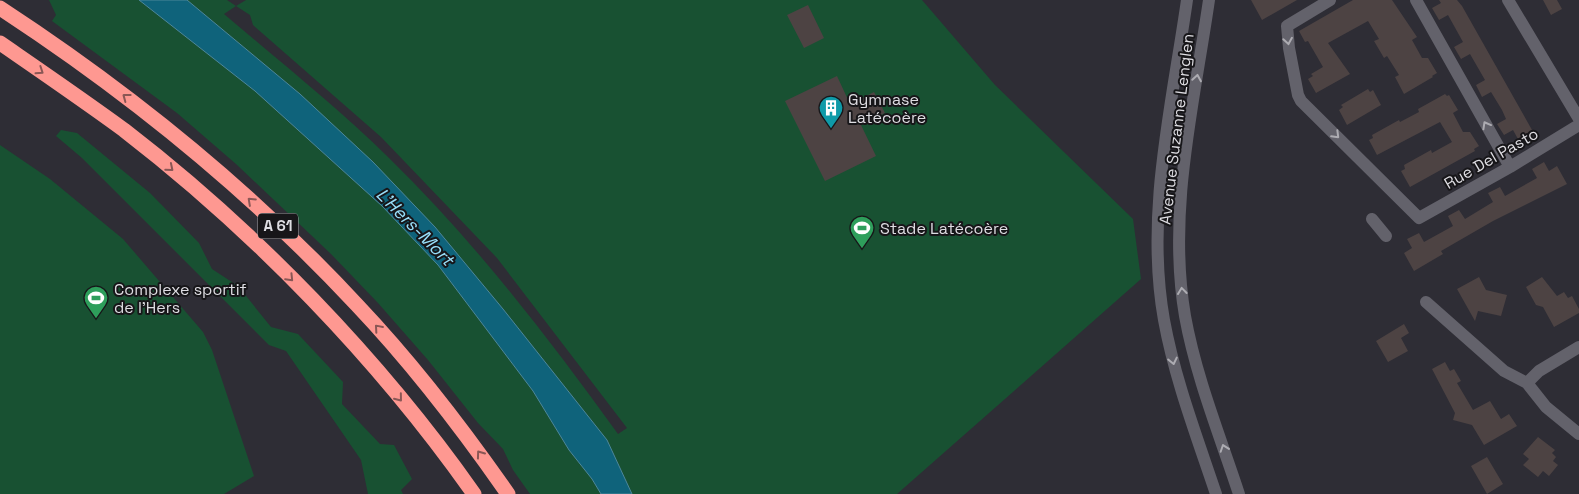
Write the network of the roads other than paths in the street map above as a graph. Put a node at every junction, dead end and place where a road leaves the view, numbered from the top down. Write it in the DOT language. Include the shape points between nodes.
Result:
graph roads {
  1 [pos="1187,0"];
  2 [pos="1209,0"];
  3 [pos="1330,0"];
  4 [pos="1416,0"];
  5 [pos="1508,0"];
  6 [pos="0,8"];
  7 [pos="0,43"];
  8 [pos="1579,118"];
  9 [pos="1579,125"];
  10 [pos="1510,167"];
  11 [pos="1372,219"];
  12 [pos="1386,236"];
  13 [pos="1426,302"];
  14 [pos="1579,347"];
  15 [pos="1527,383"];
  16 [pos="1579,434"];
  17 [pos="474,494"];
  18 [pos="508,494"];
  19 [pos="1216,494"];
  20 [pos="1239,494"];
  1 -- 19 [label="street, Avenue Suzanne Lenglen, one-way" via="1160,189 1160,285 1174,367"];
  20 -- 2 [label="street, Avenue Suzanne Lenglen, one-way" via="1198,370 1181,282 1178,232 1181,188"];
  3 -- 10 [label="street, Rue Del Pasto, one-way" via="1287,26 1298,95 1419,218"];
  10 -- 4 [label="street, one-way"];
  5 -- 8 [label="street"];
  18 -- 6 [label="highway, A 61, one-way" via="414,371 358,305 290,237 238,189 135,104"];
  7 -- 17 [label="highway, A 61, one-way" via="125,131 284,272 377,370"];
  9 -- 10 [label="street, Rue Del Pasto"];
  11 -- 12 [label="street"];
  13 -- 15 [label="street" via="1504,371"];
  14 -- 15 [label="street"];
  15 -- 16 [label="street" via="1546,407"];
}
